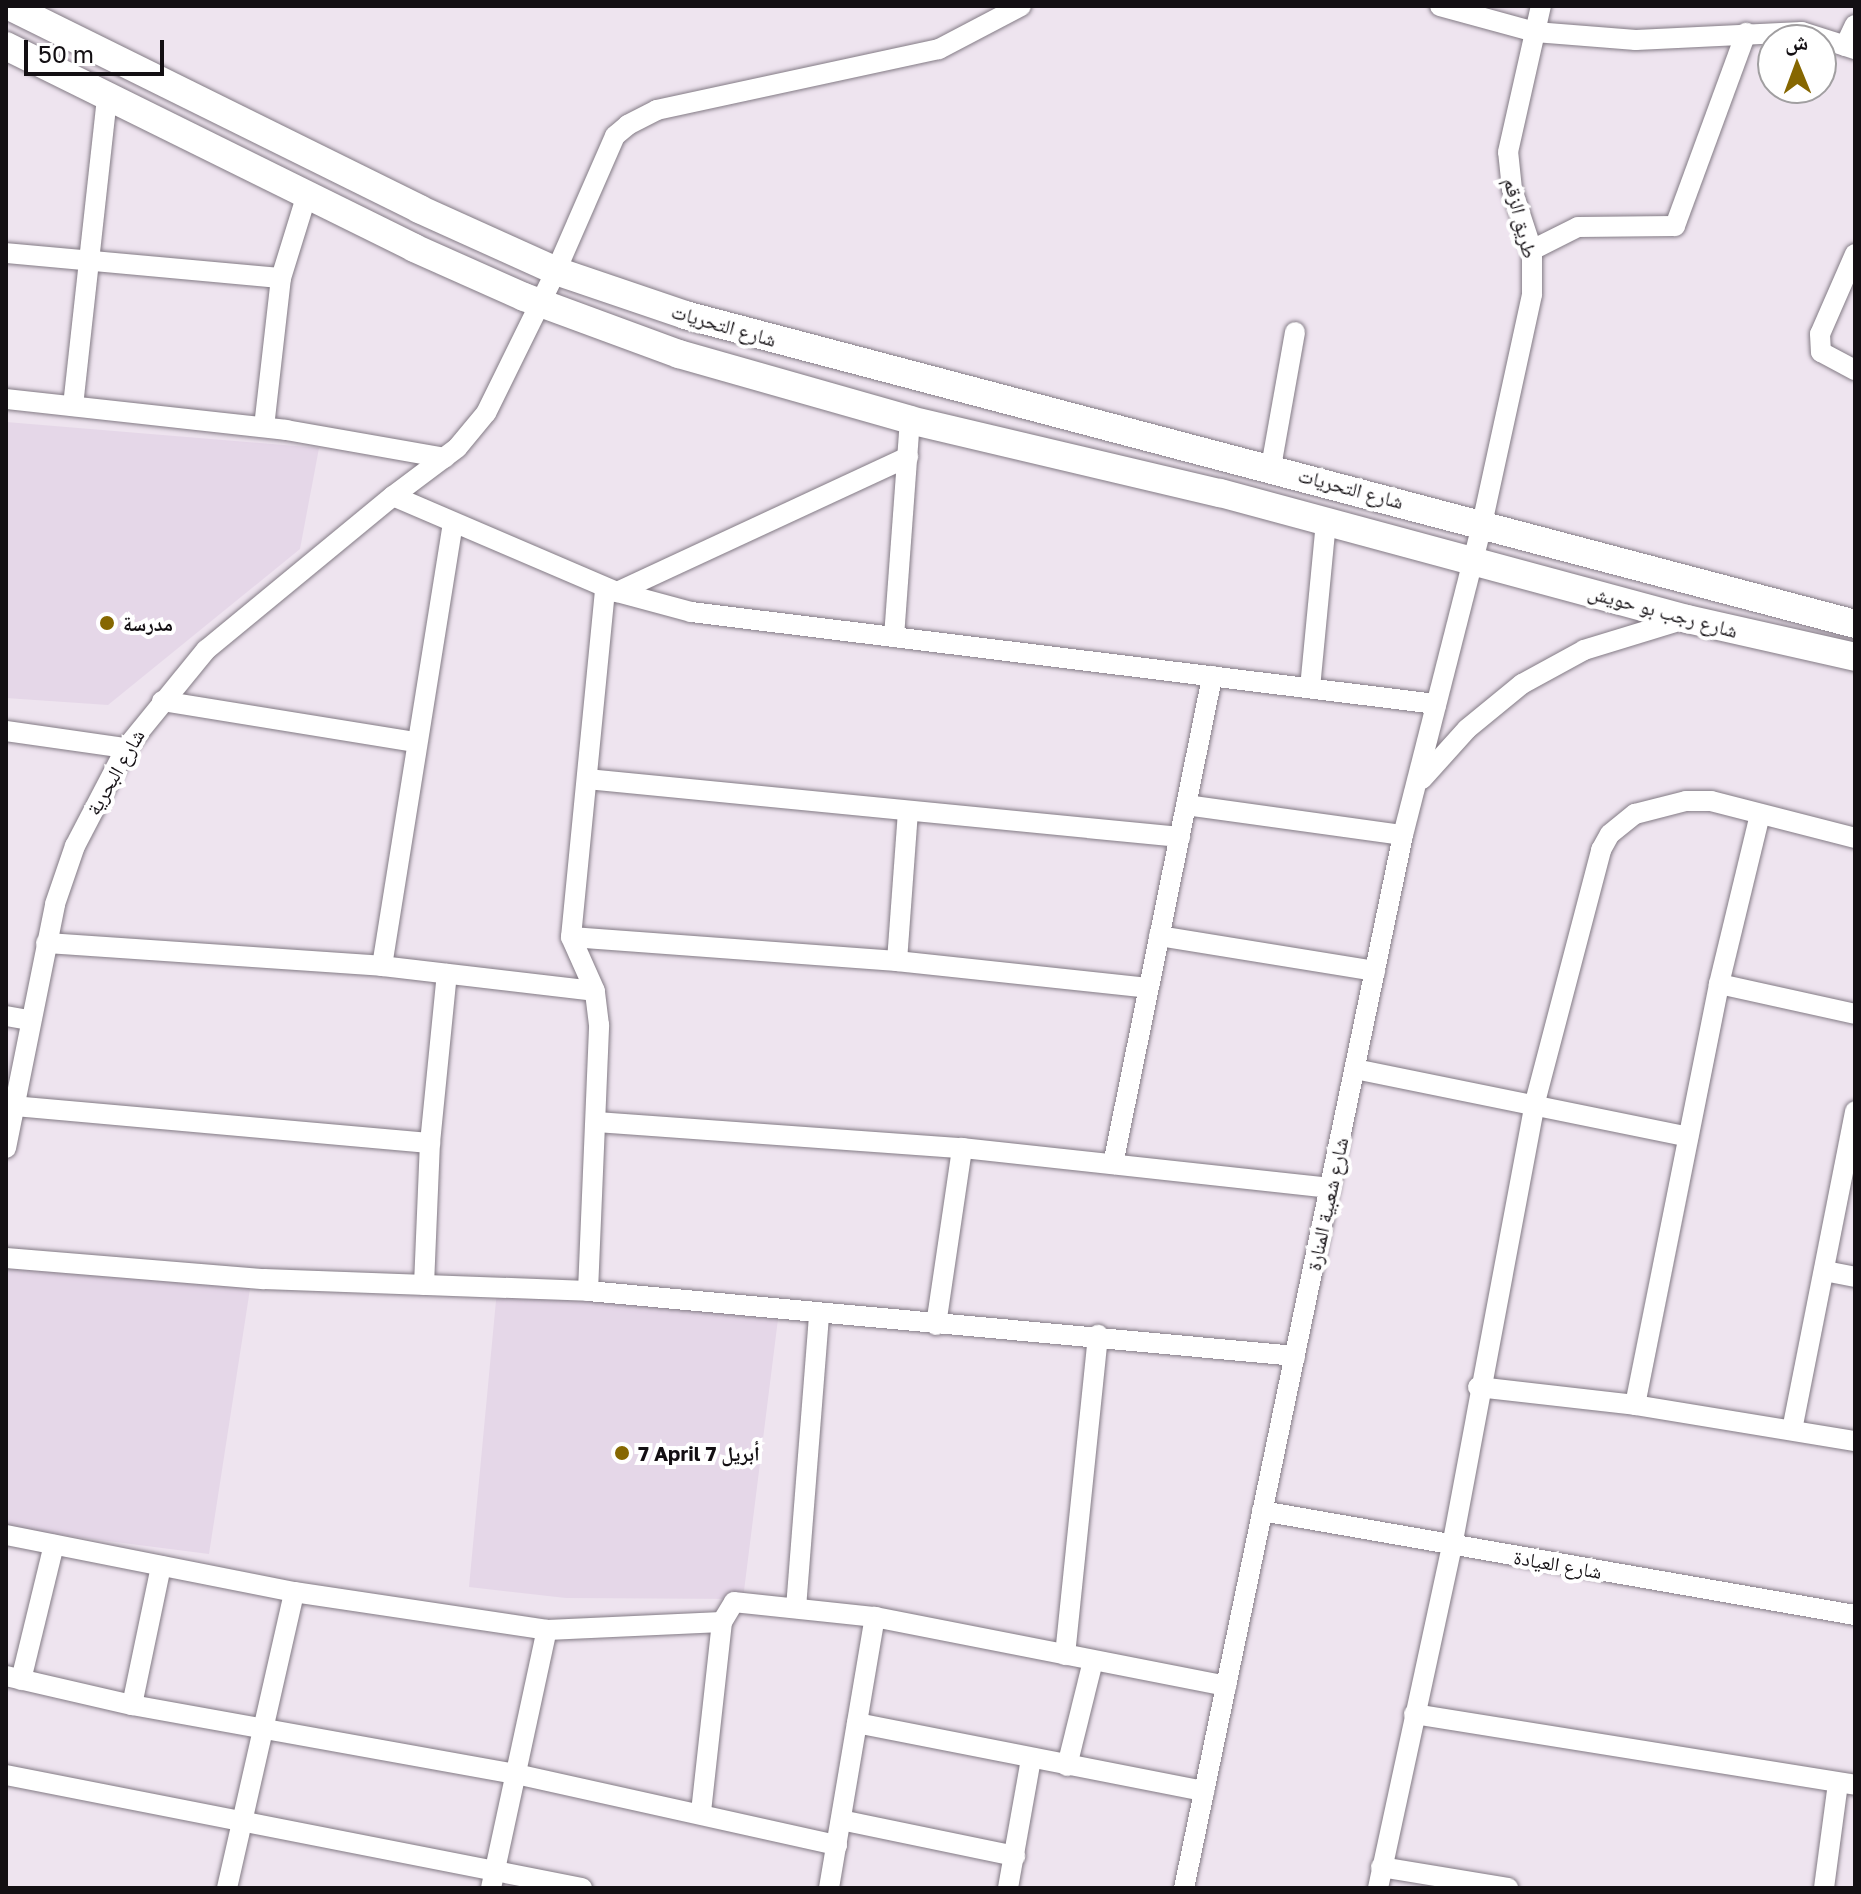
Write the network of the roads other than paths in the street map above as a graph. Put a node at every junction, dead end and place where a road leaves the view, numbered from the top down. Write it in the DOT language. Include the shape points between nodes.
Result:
graph roads {
  1 [pos="1021,6"];
  2 [pos="1440,6"];
  3 [pos="1541,6"];
  4 [pos="12,7"];
  5 [pos="1855,25"];
  6 [pos="1535,32"];
  7 [pos="1746,33"];
  8 [pos="6,46"];
  9 [pos="1850,48"];
  10 [pos="107,97"];
  11 [pos="307,194"];
  12 [pos="1532,250"];
  13 [pos="6,253"];
  14 [pos="1855,254"];
  15 [pos="90,261"];
  16 [pos="556,271"];
  17 [pos="281,278"];
  18 [pos="541,304"];
  19 [pos="1295,332"];
  20 [pos="1855,370"];
  21 [pos="6,399"];
  22 [pos="73,406"];
  23 [pos="910,420"];
  24 [pos="264,427"];
  25 [pos="908,457"];
  26 [pos="445,458"];
  27 [pos="1271,467"];
  28 [pos="393,496"];
  29 [pos="1326,521"];
  30 [pos="453,524"];
  31 [pos="1482,524"];
  32 [pos="1472,559"];
  33 [pos="611,590"];
  34 [pos="1687,619"];
  35 [pos="1854,624"];
  36 [pos="894,637"];
  37 [pos="1849,656"];
  38 [pos="1212,676"];
  39 [pos="1310,688"];
  40 [pos="162,701"];
  41 [pos="1436,704"];
  42 [pos="6,731"];
  43 [pos="416,742"];
  44 [pos="126,748"];
  45 [pos="587,779"];
  46 [pos="1420,782"];
  47 [pos="1186,805"];
  48 [pos="908,812"];
  49 [pos="1760,815"];
  50 [pos="1403,835"];
  51 [pos="1180,837"];
  52 [pos="1855,838"];
  53 [pos="1159,936"];
  54 [pos="571,937"];
  55 [pos="46,943"];
  56 [pos="897,961"];
  57 [pos="382,966"];
  58 [pos="1375,971"];
  59 [pos="447,974"];
  60 [pos="1719,984"];
  61 [pos="1148,988"];
  62 [pos="595,991"];
  63 [pos="1855,1014"];
  64 [pos="6,1016"];
  65 [pos="29,1020"];
  66 [pos="1355,1069"];
  67 [pos="14,1106"];
  68 [pos="1534,1106"];
  69 [pos="1855,1111"];
  70 [pos="596,1122"];
  71 [pos="1688,1137"];
  72 [pos="430,1143"];
  73 [pos="6,1148"];
  74 [pos="962,1148"];
  75 [pos="1113,1164"];
  76 [pos="1330,1188"];
  77 [pos="6,1258"];
  78 [pos="1825,1271"];
  79 [pos="1855,1277"];
  80 [pos="424,1285"];
  81 [pos="588,1291"];
  82 [pos="819,1314"];
  83 [pos="936,1325"];
  84 [pos="1098,1335"];
  85 [pos="1295,1356"];
  86 [pos="1478,1387"];
  87 [pos="1635,1405"];
  88 [pos="1792,1430"];
  89 [pos="1855,1441"];
  90 [pos="1262,1511"];
  91 [pos="6,1535"];
  92 [pos="54,1545"];
  93 [pos="1452,1546"];
  94 [pos="161,1566"];
  95 [pos="294,1592"];
  96 [pos="796,1608"];
  97 [pos="1855,1615"];
  98 [pos="875,1617"];
  99 [pos="722,1622"];
  100 [pos="547,1630"];
  101 [pos="1065,1655"];
  102 [pos="1093,1661"];
  103 [pos="14,1678"];
  104 [pos="1226,1686"];
  105 [pos="132,1705"];
  106 [pos="1414,1714"];
  107 [pos="857,1723"];
  108 [pos="265,1730"];
  109 [pos="1031,1759"];
  110 [pos="1067,1766"];
  111 [pos="516,1774"];
  112 [pos="6,1775"];
  113 [pos="1846,1784"];
  114 [pos="1204,1791"];
  115 [pos="701,1812"];
  116 [pos="240,1820"];
  117 [pos="841,1820"];
  118 [pos="837,1845"];
  119 [pos="1015,1856"];
  120 [pos="1381,1867"];
  121 [pos="493,1879"];
  122 [pos="227,1888"];
  123 [pos="582,1888"];
  124 [pos="829,1888"];
  125 [pos="1008,1888"];
  126 [pos="1184,1888"];
  127 [pos="1378,1888"];
  128 [pos="1508,1888"];
  129 [pos="1824,1888"];
  1 -- 16 [label="street, شارع البحرية" via="971,35 912,57 642,116 615,136"];
  2 -- 6 [label="street"];
  3 -- 6 [label="street, طريق الزقم"];
  4 -- 16 [label="main road, شارع التحريات" via="419,209"];
  5 -- 9 [label="street"];
  6 -- 7 [label="street" via="1636,40"];
  6 -- 12 [label="street, طريق الزقم" via="1508,152 1512,189"];
  7 -- 9 [label="street" via="1802,32"];
  7 -- 12 [label="street" via="1682,219 1675,226 1578,227"];
  8 -- 10 [label="main road, شارع التحريات"];
  10 -- 11 [label="main road, شارع التحريات"];
  10 -- 15 [label="street"];
  11 -- 17 [label="street"];
  11 -- 18 [label="main road, شارع التحريات"];
  12 -- 31 [label="street, طريق الزقم" via="1532,294"];
  13 -- 15 [label="street"];
  14 -- 20 [label="street" via="1820,334 1821,352"];
  15 -- 17 [label="street"];
  15 -- 22 [label="street"];
  16 -- 18 [label="street, شارع البحرية"];
  16 -- 27 [label="main road, شارع التحريات" via="733,329"];
  17 -- 24 [label="street"];
  18 -- 23 [label="main road, شارع التحريات" via="679,354"];
  18 -- 26 [label="street, شارع البحرية" via="486,413"];
  19 -- 27 [label="street"];
  21 -- 22 [label="street"];
  22 -- 24 [label="street"];
  23 -- 25 [label="street"];
  23 -- 29 [label="main road, شارع التحريات"];
  24 -- 26 [label="street"];
  25 -- 33 [label="street"];
  25 -- 36 [label="street"];
  26 -- 28 [label="street, شارع البحرية"];
  27 -- 31 [label="main road, شارع التحريات"];
  28 -- 30 [label="street"];
  28 -- 40 [label="street, شارع البحرية" via="206,650"];
  29 -- 32 [label="main road, شارع التحريات"];
  29 -- 39 [label="street"];
  30 -- 33 [label="street"];
  30 -- 43 [label="street"];
  31 -- 32 [label="street, شارع شعبية المنارة"];
  31 -- 35 [label="main road, شارع رجب بو حويش"];
  32 -- 34 [label="main road, شارع رجب بو حويش"];
  32 -- 41 [label="street, شارع شعبية المنارة"];
  33 -- 36 [label="street" via="691,612"];
  33 -- 45 [label="street"];
  34 -- 37 [label="main road, شارع رجب بو حويش"];
  34 -- 46 [label="street" via="1617,636 1522,684 1467,729"];
  35 -- 37 [label="main road"];
  36 -- 38 [label="street"];
  38 -- 39 [label="street"];
  38 -- 47 [label="street"];
  39 -- 41 [label="street"];
  40 -- 43 [label="street"];
  40 -- 44 [label="street, شارع البحرية"];
  41 -- 46 [label="street, شارع شعبية المنارة"];
  42 -- 44 [label="street"];
  43 -- 57 [label="street"];
  44 -- 55 [label="street, شارع البحرية" via="75,846"];
  45 -- 48 [label="street"];
  45 -- 54 [label="street"];
  46 -- 50 [label="street, شارع شعبية المنارة"];
  47 -- 50 [label="street"];
  47 -- 51 [label="street"];
  48 -- 51 [label="street"];
  48 -- 56 [label="street"];
  49 -- 52 [label="street"];
  49 -- 60 [label="street"];
  49 -- 68 [label="street" via="1686,801 1635,814 1610,834 1594,866"];
  50 -- 58 [label="street, شارع شعبية المنارة"];
  51 -- 53 [label="street"];
  53 -- 58 [label="street"];
  53 -- 61 [label="street"];
  54 -- 56 [label="street"];
  54 -- 62 [label="street"];
  55 -- 57 [label="street"];
  55 -- 65 [label="street, شارع البحرية"];
  56 -- 61 [label="street"];
  57 -- 59 [label="street"];
  58 -- 66 [label="street, شارع شعبية المنارة"];
  59 -- 62 [label="street"];
  59 -- 72 [label="street"];
  60 -- 63 [label="street"];
  60 -- 71 [label="street"];
  61 -- 75 [label="street"];
  62 -- 70 [label="street"];
  64 -- 65 [label="street"];
  65 -- 67 [label="street, شارع البحرية"];
  66 -- 68 [label="street"];
  66 -- 76 [label="street, شارع شعبية المنارة"];
  67 -- 72 [label="street"];
  67 -- 73 [label="street, شارع البحرية"];
  68 -- 71 [label="street"];
  68 -- 86 [label="street"];
  69 -- 78 [label="street"];
  70 -- 74 [label="street"];
  70 -- 81 [label="street"];
  71 -- 87 [label="street"];
  72 -- 80 [label="street"];
  74 -- 75 [label="street"];
  74 -- 83 [label="street"];
  75 -- 76 [label="street"];
  76 -- 85 [label="street, شارع شعبية المنارة"];
  77 -- 80 [label="street" via="264,1279"];
  78 -- 79 [label="street"];
  78 -- 88 [label="street"];
  80 -- 81 [label="street"];
  81 -- 82 [label="street"];
  82 -- 83 [label="street"];
  82 -- 96 [label="street"];
  83 -- 84 [label="street"];
  84 -- 85 [label="street"];
  84 -- 101 [label="street"];
  85 -- 90 [label="street, شارع شعبية المنارة"];
  86 -- 87 [label="street"];
  86 -- 93 [label="street"];
  87 -- 88 [label="street"];
  88 -- 89 [label="street"];
  90 -- 93 [label="street, شارع العيادة"];
  90 -- 104 [label="street, شارع شعبية المنارة"];
  91 -- 92 [label="street"];
  92 -- 94 [label="street"];
  92 -- 103 [label="street"];
  93 -- 97 [label="street, شارع العيادة"];
  93 -- 106 [label="street"];
  94 -- 95 [label="street"];
  94 -- 105 [label="street"];
  95 -- 100 [label="street"];
  95 -- 108 [label="street"];
  96 -- 98 [label="street"];
  96 -- 99 [label="street" via="734,1602"];
  98 -- 101 [label="street"];
  98 -- 107 [label="street"];
  99 -- 100 [label="street"];
  99 -- 115 [label="street"];
  100 -- 111 [label="street"];
  101 -- 102 [label="street"];
  102 -- 104 [label="street"];
  102 -- 110 [label="street"];
  103 -- 105 [label="street"];
  104 -- 114 [label="street, شارع شعبية المنارة"];
  105 -- 108 [label="street"];
  106 -- 113 [label="street"];
  106 -- 120 [label="street"];
  107 -- 109 [label="street"];
  107 -- 117 [label="street"];
  108 -- 111 [label="street"];
  108 -- 116 [label="street"];
  109 -- 110 [label="street"];
  109 -- 119 [label="street"];
  110 -- 114 [label="street"];
  111 -- 115 [label="street"];
  111 -- 121 [label="street"];
  112 -- 116 [label="street"];
  113 -- 129 [label="street"];
  114 -- 126 [label="street, شارع شعبية المنارة"];
  115 -- 118 [label="street"];
  116 -- 121 [label="street"];
  116 -- 122 [label="street"];
  117 -- 118 [label="street"];
  117 -- 119 [label="street"];
  118 -- 124 [label="street"];
  119 -- 125 [label="street"];
  120 -- 127 [label="street"];
  120 -- 128 [label="street"];
  121 -- 123 [label="street"];
}
